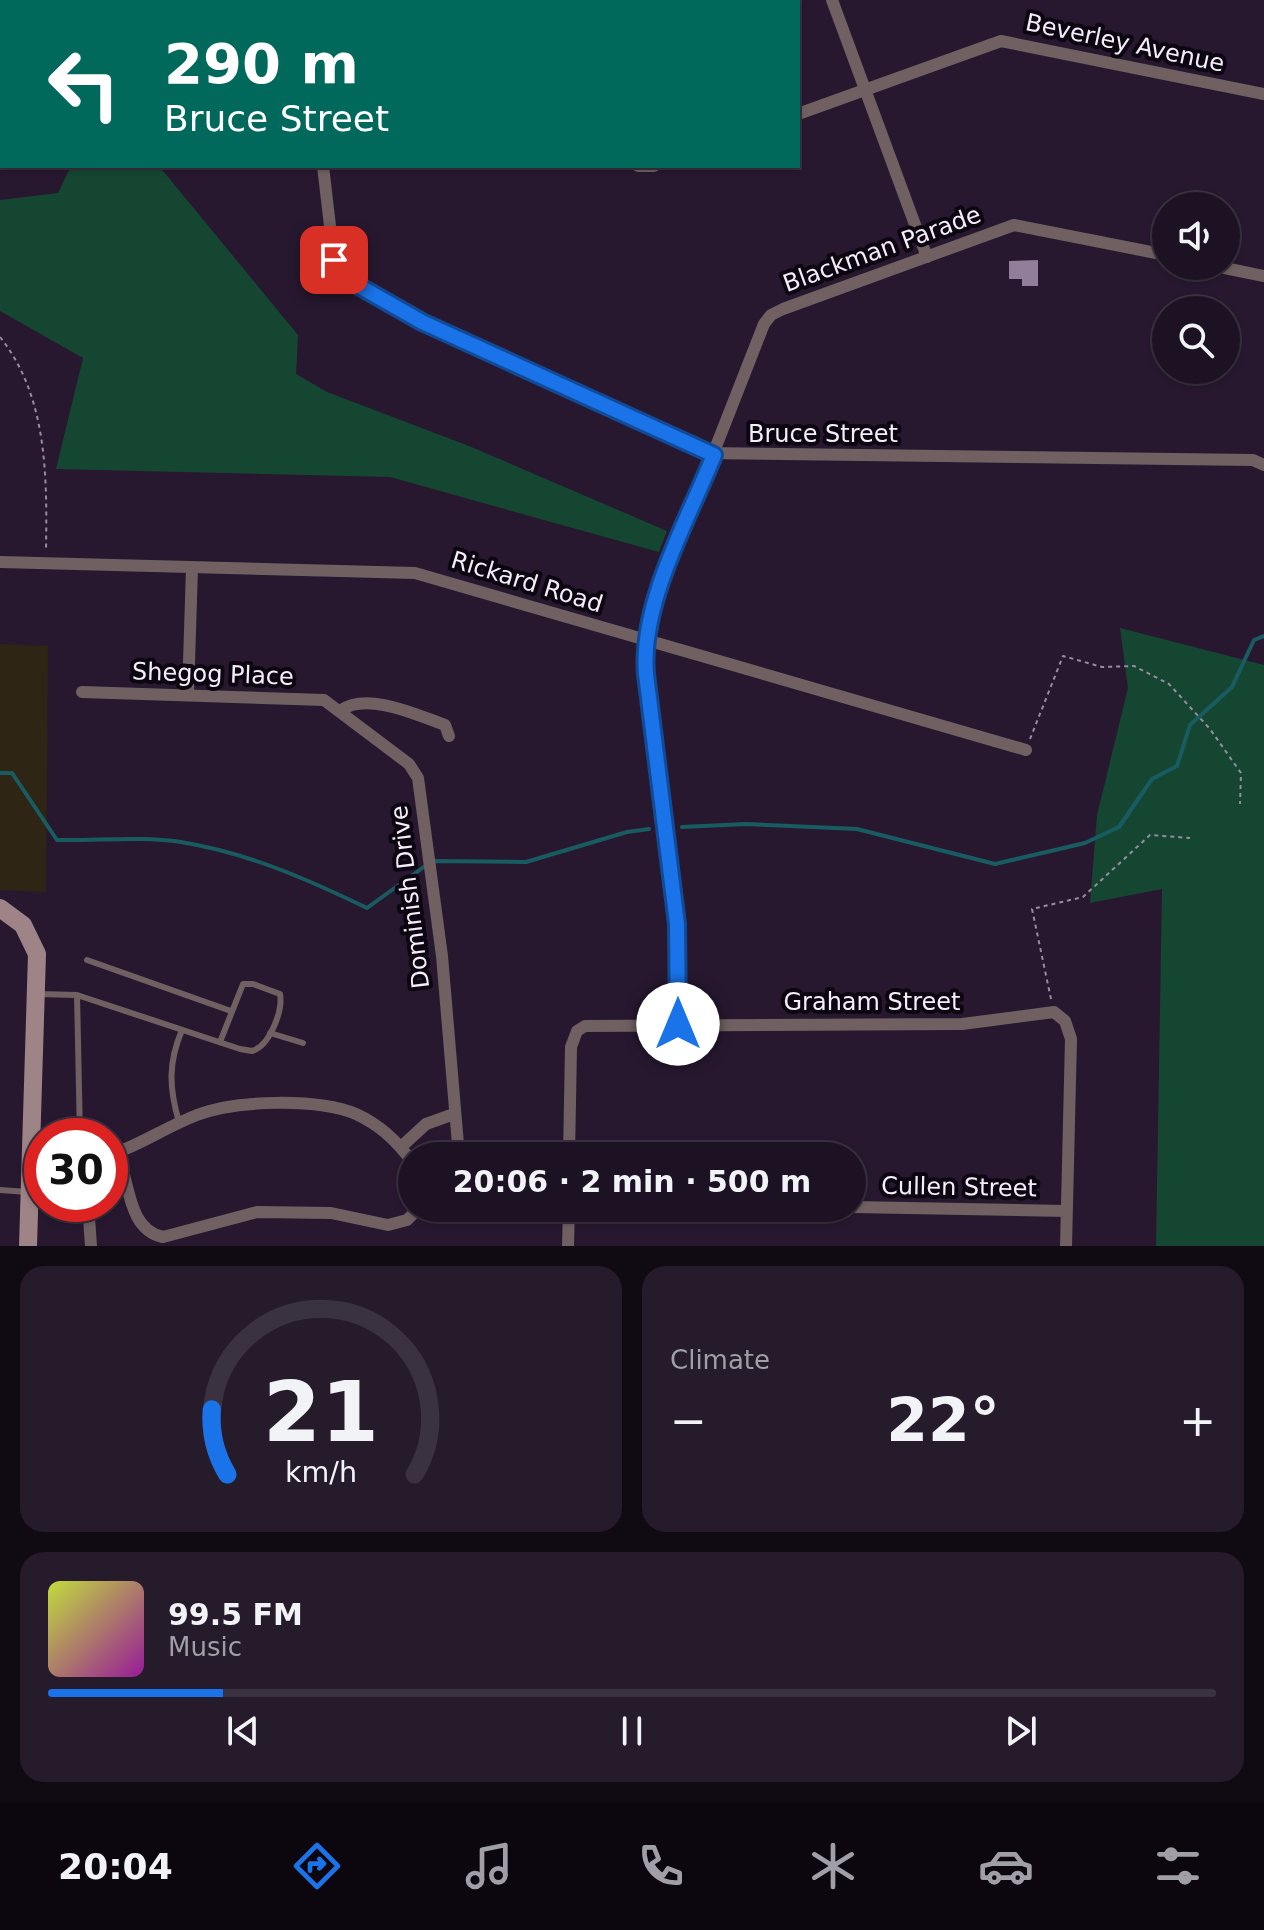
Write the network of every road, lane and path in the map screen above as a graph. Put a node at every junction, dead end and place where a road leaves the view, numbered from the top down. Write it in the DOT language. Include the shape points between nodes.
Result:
graph roads {
  1 [pos="832,0"];
  2 [pos="865,89"];
  3 [pos="1264,94"];
  4 [pos="800,113"];
  5 [pos="323,168"];
  6 [pos="1152,252"];
  7 [pos="927,257"];
  8 [pos="1240,271"];
  9 [pos="1264,276"];
  10 [pos="0,337"];
  11 [pos="714,455"];
  12 [pos="1264,465"];
  13 [pos="0,562"];
  14 [pos="46,564"];
  15 [pos="192,568"];
  16 [pos="645,640"];
  17 [pos="82,692"];
  18 [pos="188,694"];
  19 [pos="340,711"];
  20 [pos="449,736"];
  21 [pos="1026,750"];
  22 [pos="1240,804"];
  23 [pos="1190,838"];
  24 [pos="0,908"];
  25 [pos="87,960"];
  26 [pos="37,994"];
  27 [pos="77,995"];
  28 [pos="231,1011"];
  29 [pos="1054,1012"];
  30 [pos="678,1024"];
  31 [pos="182,1030"];
  32 [pos="270,1033"];
  33 [pos="220,1042"];
  34 [pos="303,1043"];
  35 [pos="454,1114"];
  36 [pos="37,1118"];
  37 [pos="80,1118"];
  38 [pos="179,1122"];
  39 [pos="406,1142"];
  40 [pos="457,1142"];
  41 [pos="569,1142"];
  42 [pos="398,1145"];
  43 [pos="128,1147"];
  44 [pos="0,1190"];
  45 [pos="24,1192"];
  46 [pos="128,1193"];
  47 [pos="866,1207"];
  48 [pos="1066,1211"];
  49 [pos="29,1222"];
  50 [pos="89,1222"];
  51 [pos="399,1222"];
  52 [pos="569,1222"];
  53 [pos="28,1246"];
  54 [pos="91,1246"];
  55 [pos="568,1246"];
  56 [pos="1066,1246"];
  1 -- 2 [label="street"];
  2 -- 3 [label="street, Beverley Avenue" via="1001,41"];
  2 -- 4 [label="street, Beverley Avenue"];
  2 -- 7 [label="street"];
  5 -- 11 [label="street, Bruce Street" via="334,260 350,281 422,322"];
  6 -- 7 [label="street, Blackman Parade" via="1014,225"];
  7 -- 11 [label="street, Blackman Parade" via="771,315"];
  8 -- 9 [label="street"];
  10 -- 14 [label="path" via="22,374 45,449"];
  11 -- 12 [label="street, Bruce Street" via="1253,460"];
  11 -- 16 [label="street, Blackman Parade"];
  13 -- 14 [label="street, Rickard Road"];
  14 -- 15 [label="street, Rickard Road"];
  15 -- 16 [label="street, Rickard Road" via="415,573"];
  15 -- 18 [label="street"];
  16 -- 21 [label="street, Rickard Road"];
  16 -- 30 [label="street, Blackman Parade" via="677,924"];
  17 -- 18 [label="street, Shegog Place"];
  18 -- 19 [label="street, Shegog Place" via="324,700"];
  19 -- 20 [label="street" via="363,702 445,725"];
  19 -- 35 [label="street, Dominish Drive" via="415,771 433,891"];
  21 -- 22 [label="path" via="1063,656 1102,667 1134,666 1169,684 1210,729 1241,773"];
  23 -- 29 [label="path" via="1150,835 1083,897 1032,909"];
  24 -- 26 [label="street" via="23,925 35,945"];
  25 -- 28 [label="lane"];
  26 -- 27 [label="lane"];
  26 -- 36 [label="street"];
  27 -- 31 [label="lane"];
  27 -- 37 [label="lane"];
  28 -- 32 [label="lane" via="246,983 277,992 281,1000"];
  28 -- 33 [label="lane"];
  29 -- 30 [label="street, Graham Street" via="962,1024"];
  29 -- 48 [label="street" via="1065,1021 1071,1039"];
  30 -- 41 [label="street, Graham Street" via="595,1024 577,1031 571,1047"];
  31 -- 33 [label="lane"];
  31 -- 38 [label="lane" via="171,1064"];
  32 -- 33 [label="lane" via="252,1051"];
  32 -- 34 [label="lane"];
  35 -- 39 [label="street" via="426,1124"];
  35 -- 40 [label="street, Dominish Drive"];
  38 -- 42 [label="street" via="237,1106 323,1106 357,1115"];
  38 -- 43 [label="street"];
  44 -- 45 [label="lane"];
  46 -- 51 [label="street" via="138,1221 149,1233 163,1237 257,1212 331,1213 388,1225"];
  47 -- 48 [label="street, Cullen Street"];
  48 -- 56 [label="street"];
  49 -- 53 [label="street"];
  50 -- 54 [label="street"];
  52 -- 55 [label="street"];
}
